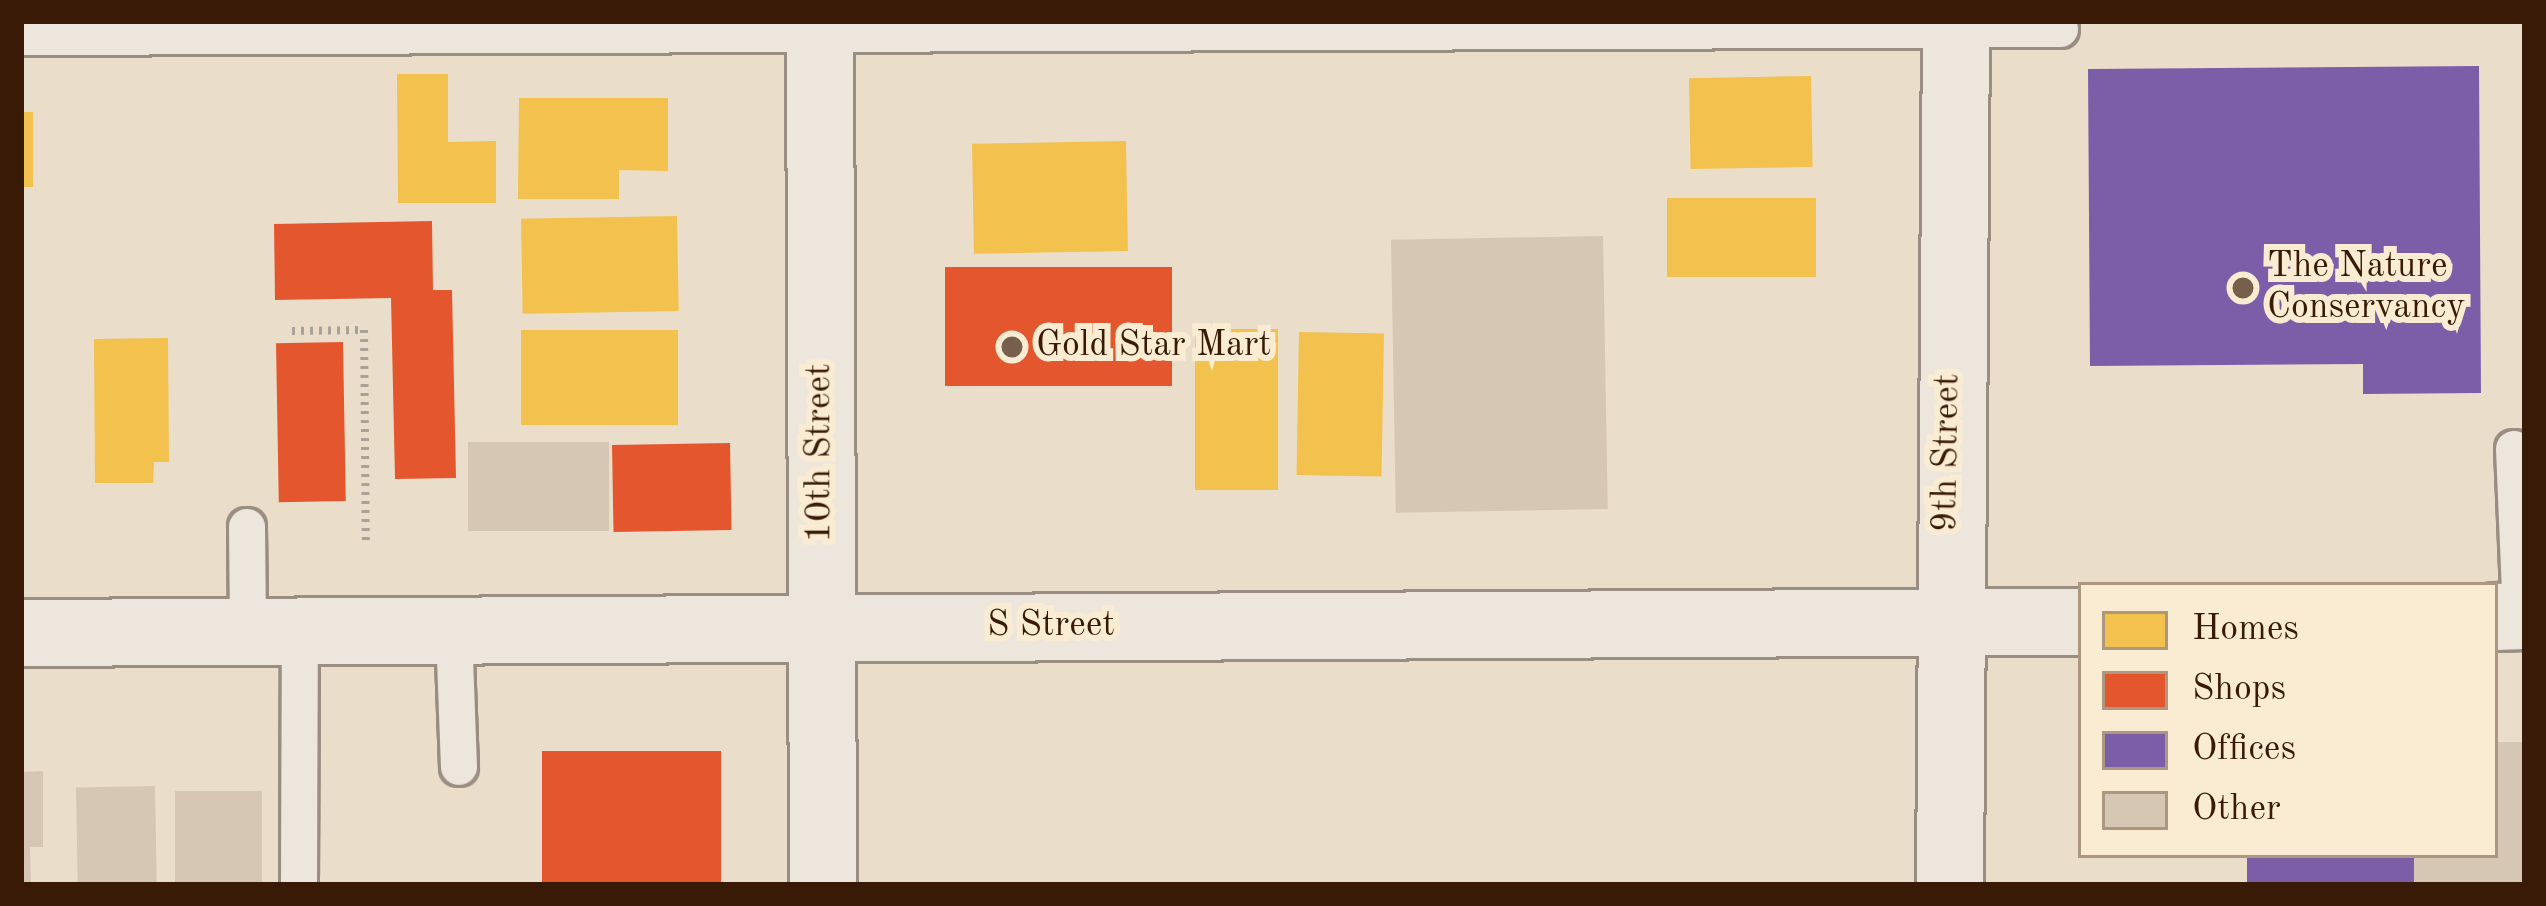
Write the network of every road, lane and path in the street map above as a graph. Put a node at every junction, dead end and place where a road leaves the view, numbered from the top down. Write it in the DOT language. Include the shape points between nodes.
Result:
graph roads {
  1 [pos="1956,26"];
  2 [pos="820,28"];
  3 [pos="2060,29"];
  4 [pos="21,37"];
  5 [pos="292,332"];
  6 [pos="2514,449"];
  7 [pos="248,527"];
  8 [pos="366,541"];
  9 [pos="2514,616"];
  10 [pos="1948,622"];
  11 [pos="2078,622"];
  12 [pos="822,628"];
  13 [pos="454,631"];
  14 [pos="274,632"];
  15 [pos="21,633"];
  16 [pos="459,767"];
  17 [pos="299,885"];
  18 [pos="823,885"];
  19 [pos="1949,885"];
  1 -- 2 [label="lane"];
  1 -- 3 [label="lane"];
  1 -- 10 [label="street, 9th Street"];
  2 -- 4 [label="lane"];
  2 -- 12 [label="street, 10th Street"];
  5 -- 8 [label="path" via="364,330"];
  6 -- 9 [label="lane"];
  7 -- 14 [label="lane"];
  10 -- 11 [label="street, S Street"];
  10 -- 12 [label="street, S Street"];
  10 -- 19 [label="street, 9th Street"];
  12 -- 13 [label="street, S Street"];
  12 -- 18 [label="street, 10th Street"];
  13 -- 14 [label="street, S Street"];
  13 -- 16 [label="lane"];
  14 -- 15 [label="street, S Street"];
  14 -- 17 [label="lane"];
}
